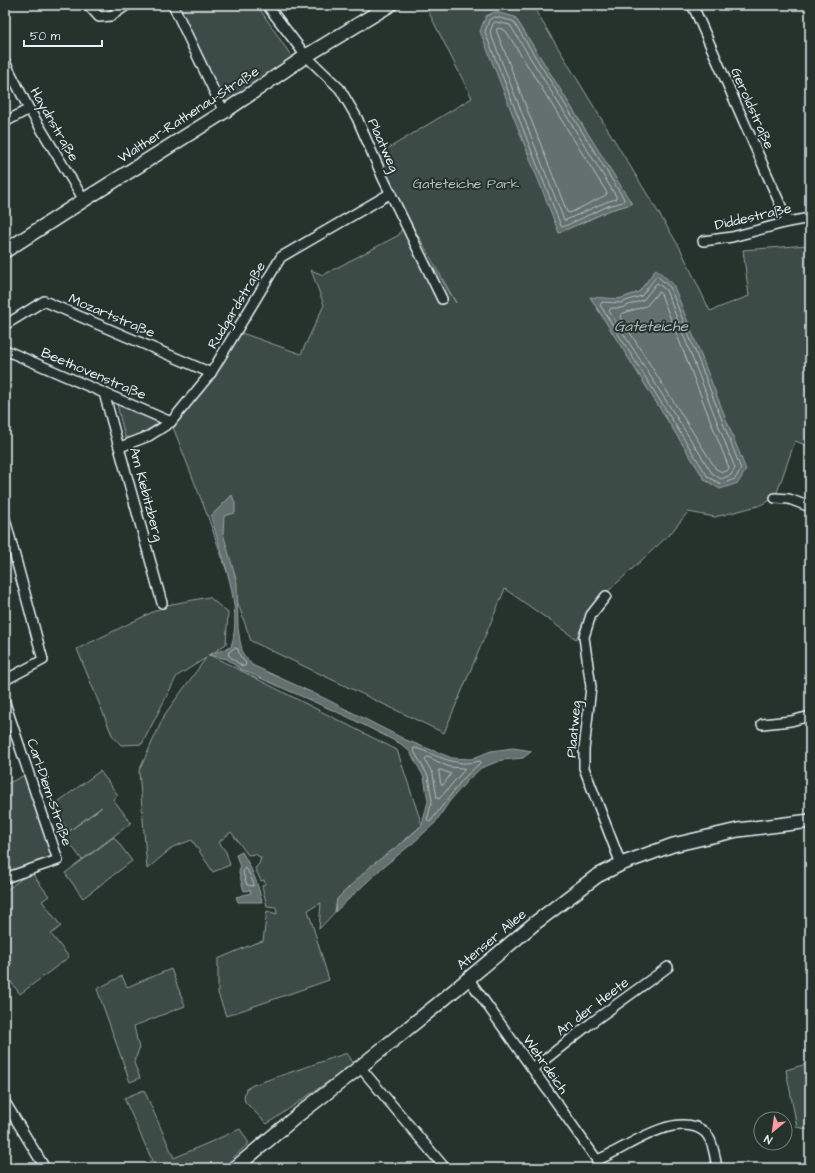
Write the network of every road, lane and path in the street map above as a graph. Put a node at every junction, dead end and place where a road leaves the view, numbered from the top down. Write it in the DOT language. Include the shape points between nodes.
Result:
graph roads {
  1 [pos="88,5"];
  2 [pos="127,5"];
  3 [pos="173,5"];
  4 [pos="267,5"];
  5 [pos="390,5"];
  6 [pos="692,5"];
  7 [pos="306,56"];
  8 [pos="5,62"];
  9 [pos="29,109"];
  10 [pos="224,112"];
  11 [pos="5,122"];
  12 [pos="391,193"];
  13 [pos="84,200"];
  14 [pos="810,218"];
  15 [pos="788,222"];
  16 [pos="703,241"];
  17 [pos="5,251"];
  18 [pos="442,299"];
  19 [pos="5,325"];
  20 [pos="5,350"];
  21 [pos="211,373"];
  22 [pos="104,393"];
  23 [pos="171,422"];
  24 [pos="120,447"];
  25 [pos="775,498"];
  26 [pos="810,507"];
  27 [pos="5,519"];
  28 [pos="606,596"];
  29 [pos="162,603"];
  30 [pos="5,680"];
  31 [pos="5,703"];
  32 [pos="810,716"];
  33 [pos="762,724"];
  34 [pos="810,821"];
  35 [pos="620,864"];
  36 [pos="5,878"];
  37 [pos="668,967"];
  38 [pos="468,978"];
  39 [pos="360,1067"];
  40 [pos="533,1069"];
  41 [pos="5,1102"];
  42 [pos="598,1164"];
  43 [pos="45,1168"];
  44 [pos="235,1168"];
  45 [pos="445,1168"];
  46 [pos="717,1168"];
  1 -- 2 [label="street" via="99,17 111,16"];
  3 -- 10 [label="street"];
  4 -- 7 [label="street, Plaatweg"];
  5 -- 7 [label="street, Walther-Rathenau-Straße"];
  6 -- 15 [label="street, Geroldstraße"];
  7 -- 10 [label="street, Walther-Rathenau-Straße"];
  7 -- 12 [label="street, Plaatweg" via="340,89 357,118"];
  8 -- 9 [label="street, Haydnstraße"];
  9 -- 11 [label="street"];
  9 -- 13 [label="street, Haydnstraße"];
  10 -- 13 [label="street, Walther-Rathenau-Straße"];
  12 -- 18 [label="street, Plaatweg"];
  12 -- 21 [label="street, Rudgardstraße" via="281,257"];
  13 -- 17 [label="street, Walther-Rathenau-Straße"];
  14 -- 15 [label="street, Diddestraße"];
  15 -- 16 [label="street, Diddestraße" via="732,237"];
  19 -- 21 [label="street, Mozartstraße" via="44,300"];
  20 -- 22 [label="street, Beethovenstraße"];
  21 -- 23 [label="street, Rudgardstraße"];
  22 -- 23 [label="street, Beethovenstraße"];
  22 -- 24 [label="street, Am Kiebitzberg"];
  23 -- 24 [label="street, Rudgardstraße" via="149,436"];
  24 -- 29 [label="street, Am Kiebitzberg"];
  25 -- 26 [label="street" via="789,499"];
  27 -- 30 [label="street" via="44,660"];
  28 -- 35 [label="street, Plaatweg" via="591,615 584,637 591,687 584,768"];
  31 -- 36 [label="street, Carl-Diem-Straße" via="58,860"];
  32 -- 33 [label="street"];
  34 -- 35 [label="street, Atenser Allee" via="724,833 672,845"];
  35 -- 38 [label="street, Atenser Allee" via="576,891"];
  37 -- 40 [label="street, An der Heete" via="590,1023"];
  38 -- 39 [label="street, Atenser Allee"];
  38 -- 40 [label="street, Wehrdeich"];
  39 -- 44 [label="street, Atenser Allee"];
  39 -- 45 [label="street"];
  40 -- 42 [label="street, Wehrdeich"];
  41 -- 43 [label="street"];
  42 -- 46 [label="street" via="631,1142 672,1126 687,1125 708,1134"];
}
